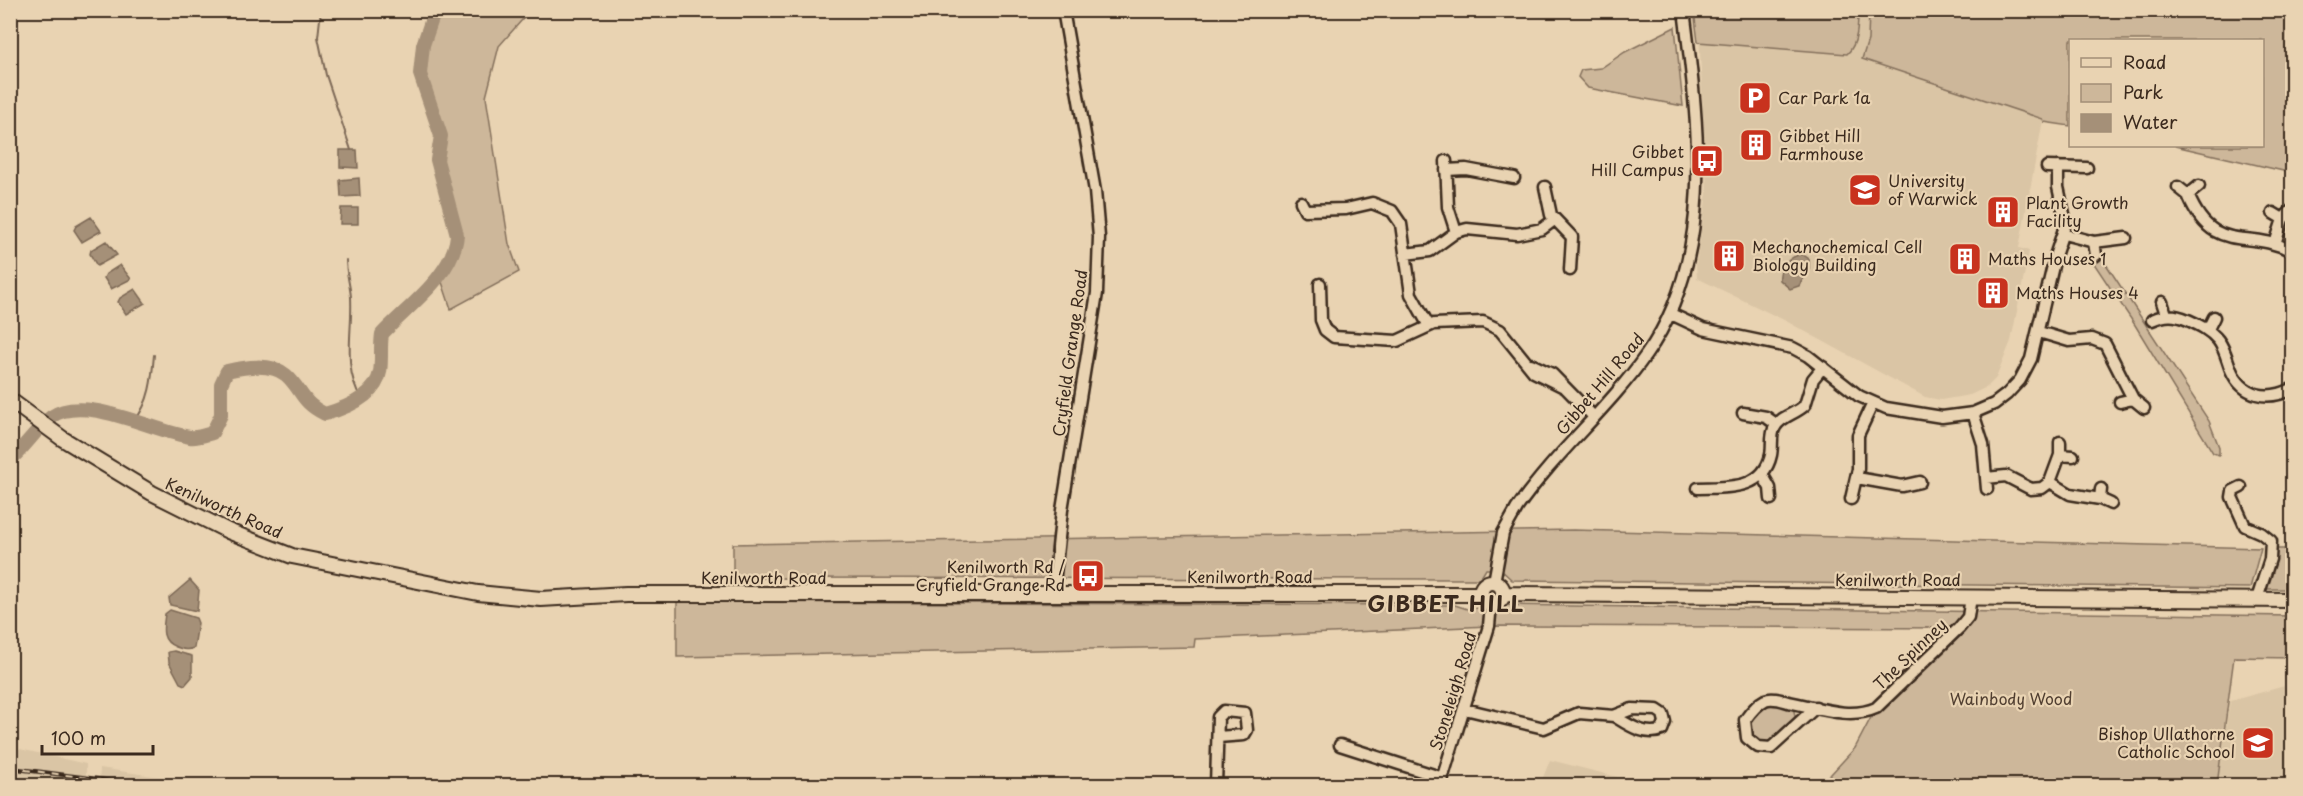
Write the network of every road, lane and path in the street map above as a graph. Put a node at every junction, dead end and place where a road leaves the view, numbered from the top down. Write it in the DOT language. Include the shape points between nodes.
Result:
graph roads {
  1 [pos="1063,10"];
  2 [pos="1684,10"];
  3 [pos="2087,168"];
  4 [pos="1515,178"];
  5 [pos="2199,186"];
  6 [pos="1545,187"];
  7 [pos="2178,188"];
  8 [pos="2188,195"];
  9 [pos="2292,210"];
  10 [pos="1303,211"];
  11 [pos="1554,220"];
  12 [pos="1456,232"];
  13 [pos="2064,234"];
  14 [pos="2126,238"];
  15 [pos="2094,242"];
  16 [pos="2276,244"];
  17 [pos="2292,251"];
  18 [pos="1405,254"];
  19 [pos="2096,255"];
  20 [pos="1570,270"];
  21 [pos="1320,284"];
  22 [pos="2162,302"];
  23 [pos="1671,314"];
  24 [pos="2166,314"];
  25 [pos="2214,317"];
  26 [pos="2152,320"];
  27 [pos="1429,326"];
  28 [pos="2208,329"];
  29 [pos="2039,332"];
  30 [pos="1823,367"];
  31 [pos="2292,389"];
  32 [pos="2133,399"];
  33 [pos="10,400"];
  34 [pos="2120,402"];
  35 [pos="1873,403"];
  36 [pos="2144,408"];
  37 [pos="1743,413"];
  38 [pos="1972,413"];
  39 [pos="1594,417"];
  40 [pos="1776,424"];
  41 [pos="2060,442"];
  42 [pos="2060,455"];
  43 [pos="2073,456"];
  44 [pos="1762,474"];
  45 [pos="1857,478"];
  46 [pos="1920,482"];
  47 [pos="2050,482"];
  48 [pos="1906,486"];
  49 [pos="2224,486"];
  50 [pos="2241,487"];
  51 [pos="1698,488"];
  52 [pos="2104,497"];
  53 [pos="2232,497"];
  54 [pos="1907,498"];
  55 [pos="1771,499"];
  56 [pos="1851,499"];
  57 [pos="1494,582"];
  58 [pos="1053,593"];
  59 [pos="1480,594"];
  60 [pos="1503,594"];
  61 [pos="1971,597"];
  62 [pos="2257,599"];
  63 [pos="2292,600"];
  64 [pos="1491,604"];
  65 [pos="1816,707"];
  66 [pos="1464,709"];
  67 [pos="1614,716"];
  68 [pos="1218,737"];
  69 [pos="1340,744"];
  70 [pos="1442,782"];
  71 [pos="1216,786"];
  1 -- 58 [label="street, Cryfield Grange Road" via="1095,191 1099,237 1095,303"];
  2 -- 23 [label="street, Gibbet Hill Road" via="1695,108 1697,184 1686,261"];
  3 -- 13 [label="street" via="2053,167 2066,217"];
  4 -- 12 [label="street" via="1446,165 1450,216"];
  5 -- 8 [label="street"];
  6 -- 11 [label="street"];
  7 -- 8 [label="street"];
  8 -- 16 [label="street" via="2200,219 2218,234"];
  9 -- 16 [label="street" via="2278,216"];
  10 -- 18 [label="street" via="1382,205 1399,220"];
  11 -- 12 [label="street" via="1542,229 1517,234 1471,229"];
  11 -- 20 [label="street" via="1572,237"];
  12 -- 18 [label="street" via="1434,250"];
  13 -- 15 [label="street"];
  13 -- 29 [label="street"];
  14 -- 15 [label="street"];
  15 -- 19 [label="street"];
  16 -- 17 [label="street"];
  18 -- 27 [label="street" via="1410,294"];
  21 -- 27 [label="street" via="1321,320 1334,337 1397,341"];
  22 -- 24 [label="street"];
  23 -- 30 [label="street" via="1703,329 1793,348"];
  23 -- 39 [label="street, Gibbet Hill Road" via="1645,357"];
  24 -- 26 [label="street"];
  24 -- 28 [label="street"];
  25 -- 28 [label="street"];
  27 -- 39 [label="street" via="1476,321 1492,325 1509,338 1539,376 1564,387"];
  28 -- 31 [label="street" via="2219,341 2242,387 2265,397"];
  29 -- 32 [label="street" via="2069,341 2092,339 2105,344"];
  29 -- 38 [label="street" via="2020,380 2001,399"];
  30 -- 35 [label="street"];
  30 -- 40 [label="street" via="1813,379 1805,405"];
  32 -- 34 [label="street"];
  32 -- 36 [label="street"];
  33 -- 58 [label="main road, Kenilworth Road" via="152,493 228,531 292,556 478,592 541,599 626,594"];
  35 -- 38 [label="street" via="1934,416"];
  35 -- 45 [label="street" via="1858,435"];
  37 -- 40 [label="street" via="1766,417"];
  38 -- 47 [label="street" via="1983,444 1986,484 2006,477 2034,489"];
  39 -- 57 [label="street, Gibbet Hill Road" via="1537,481 1509,520"];
  40 -- 44 [label="street" via="1771,457"];
  41 -- 42 [label="street"];
  42 -- 43 [label="street"];
  42 -- 47 [label="street"];
  44 -- 51 [label="street" via="1744,485 1715,483"];
  44 -- 55 [label="street"];
  45 -- 48 [label="street"];
  45 -- 56 [label="street"];
  46 -- 48 [label="street"];
  47 -- 52 [label="street" via="2070,494"];
  48 -- 54 [label="street"];
  49 -- 53 [label="street"];
  50 -- 53 [label="street" via="2233,491"];
  53 -- 62 [label="street" via="2245,526 2271,541 2271,559"];
  57 -- 59 [label="main road" via="1484,586"];
  57 -- 60 [label="main road" via="1501,586"];
  58 -- 59 [label="main road, Kenilworth Road"];
  59 -- 64 [label="main road"];
  60 -- 61 [label="main road, Kenilworth Road"];
  60 -- 64 [label="main road" via="1499,602"];
  61 -- 62 [label="main road, Kenilworth Road"];
  61 -- 65 [label="street, The Spinney" via="1968,617 1959,628 1876,708 1852,714"];
  62 -- 63 [label="main road, Kenilworth Road"];
  64 -- 66 [label="street, Stoneleigh Road" via="1489,626"];
  65 -- 65 [label="street, The Spinney" via="1775,699 1764,701 1745,720 1747,738 1758,747 1771,748"];
  66 -- 67 [label="street" via="1544,728 1579,713"];
  66 -- 70 [label="street, Stoneleigh Road"];
  68 -- 71 [label="street"];
  69 -- 70 [label="street"];
}
